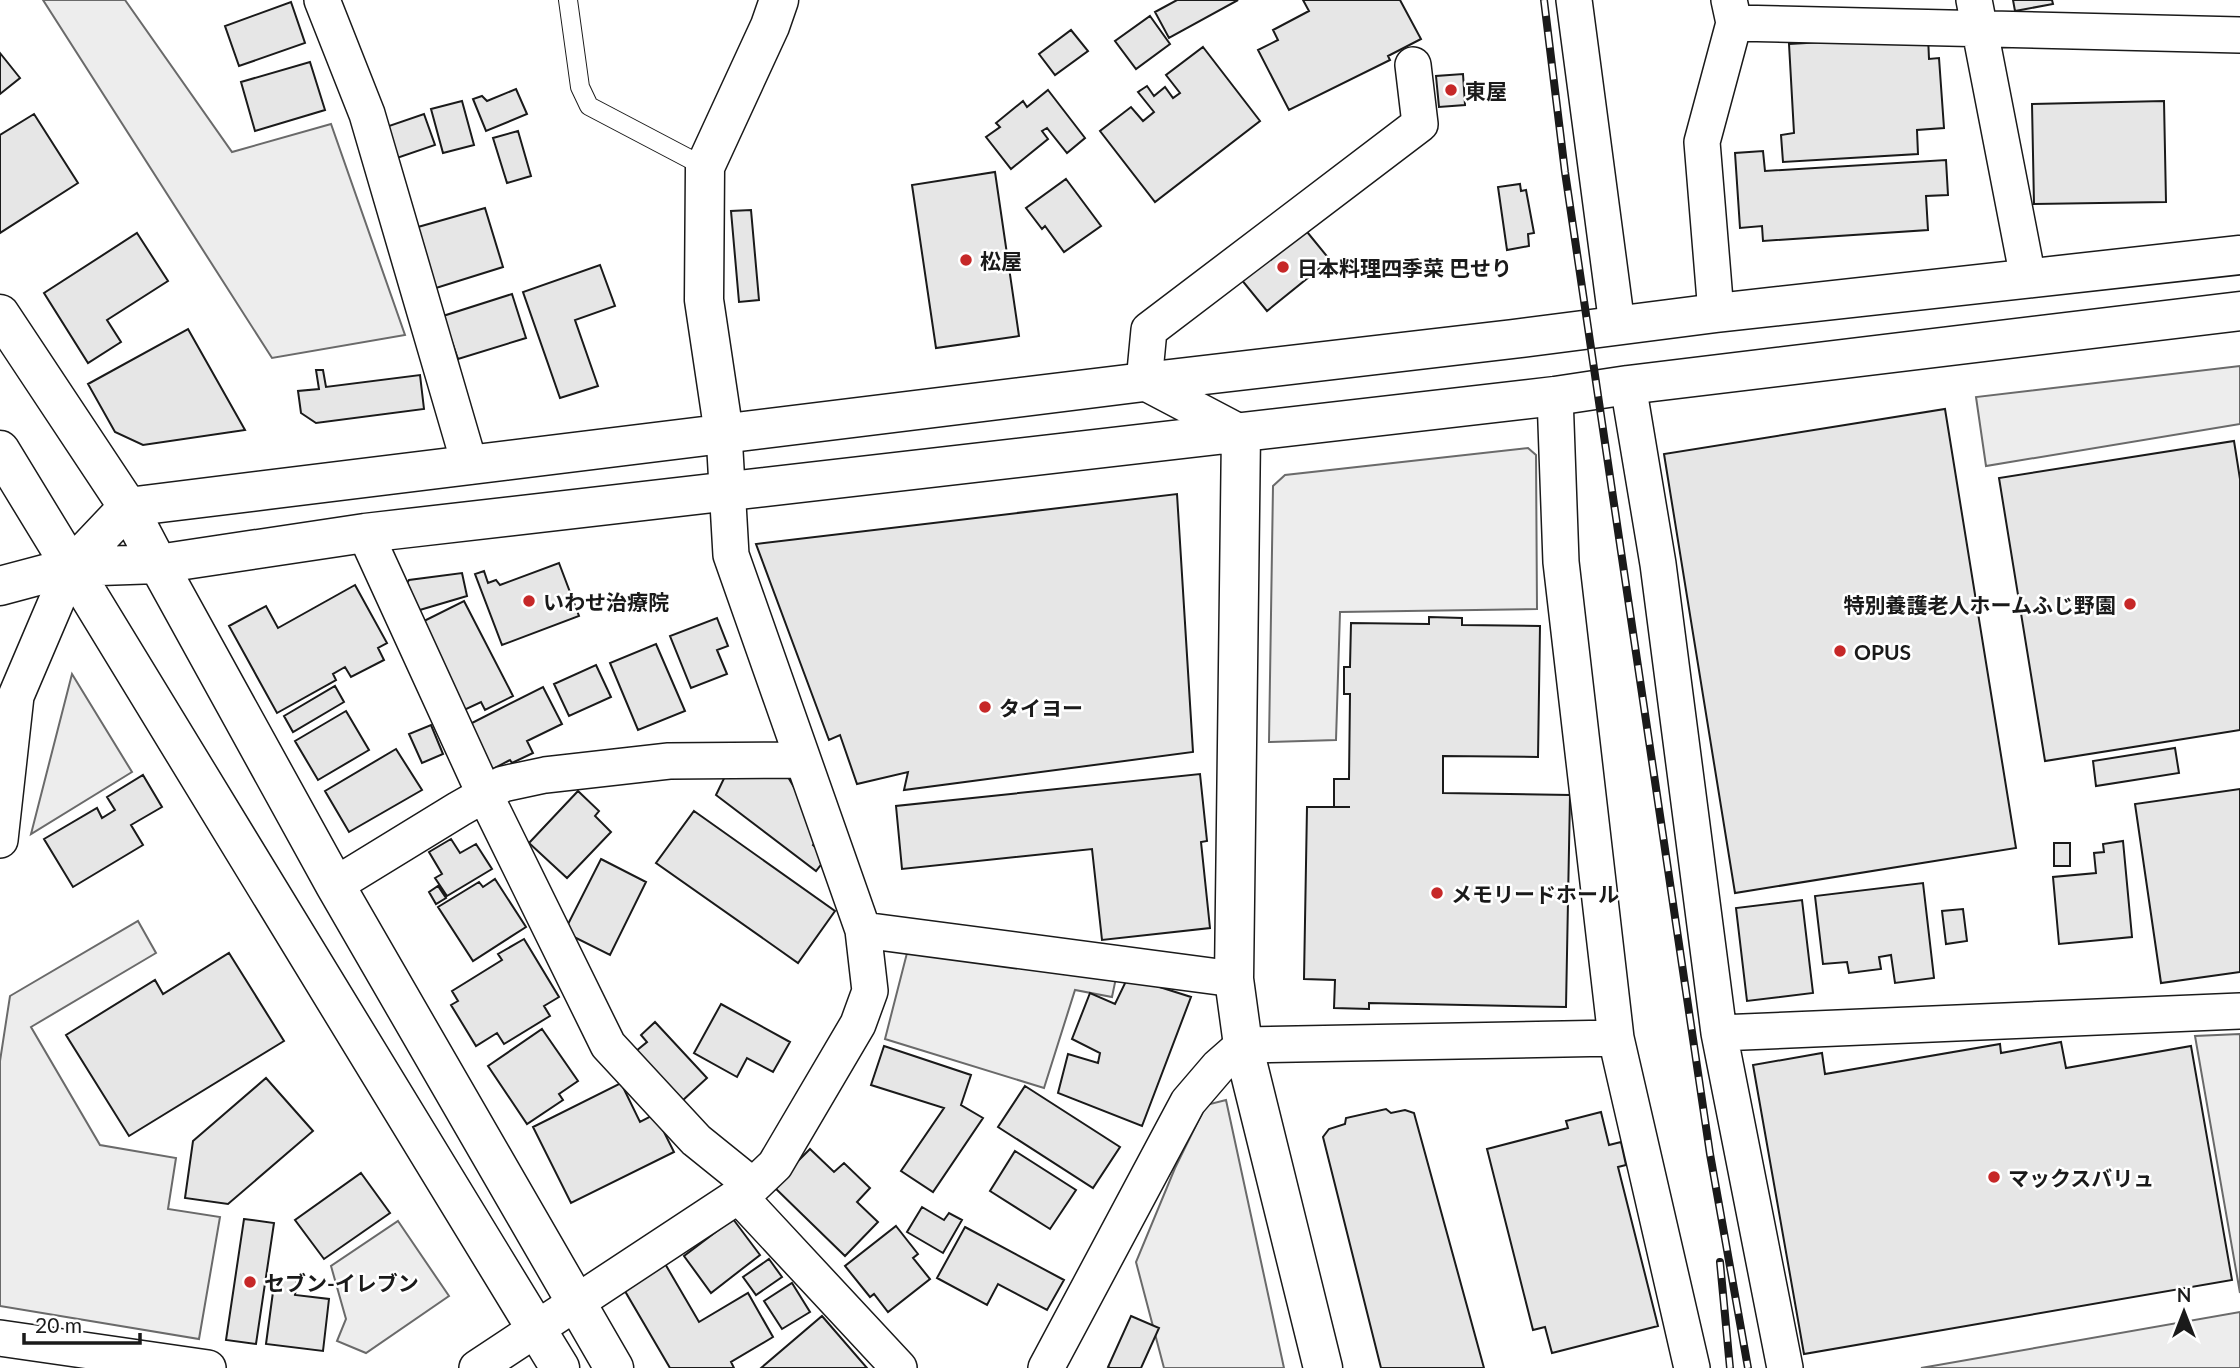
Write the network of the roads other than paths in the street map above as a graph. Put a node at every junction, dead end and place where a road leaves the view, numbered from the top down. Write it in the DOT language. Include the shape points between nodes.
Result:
graph roads {
  1 [pos="322,0"];
  2 [pos="568,0"];
  3 [pos="779,0"];
  4 [pos="1574,0"];
  5 [pos="1732,12"];
  6 [pos="1976,15"];
  7 [pos="2240,35"];
  8 [pos="1413,65"];
  9 [pos="705,167"];
  10 [pos="2240,255"];
  11 [pos="2028,278"];
  12 [pos="2240,312"];
  13 [pos="1716,313"];
  14 [pos="0,314"];
  15 [pos="1617,325"];
  16 [pos="1144,382"];
  17 [pos="1628,385"];
  18 [pos="1555,396"];
  19 [pos="1241,433"];
  20 [pos="724,434"];
  21 [pos="0,450"];
  22 [pos="470,466"];
  23 [pos="728,493"];
  24 [pos="128,507"];
  25 [pos="365,533"];
  26 [pos="158,564"];
  27 [pos="71,567"];
  28 [pos="0,586"];
  29 [pos="803,760"];
  30 [pos="485,794"];
  31 [pos="0,840"];
  32 [pos="335,885"];
  33 [pos="863,930"];
  34 [pos="1234,979"];
  35 [pos="2240,1012"];
  36 [pos="1719,1033"];
  37 [pos="1616,1038"];
  38 [pos="1243,1045"];
  39 [pos="746,1191"];
  40 [pos="577,1303"];
  41 [pos="538,1328"];
  42 [pos="0,1338"];
  43 [pos="208,1368"];
  44 [pos="477,1368"];
  45 [pos="560,1368"];
  46 [pos="614,1368"];
  47 [pos="899,1368"];
  48 [pos="1046,1368"];
  49 [pos="1324,1368"];
  50 [pos="1692,1368"];
  51 [pos="1785,1368"];
  1 -- 22 [label="street" via="367,114"];
  2 -- 9 [label="lane" via="580,87 589,106"];
  3 -- 9 [label="street"];
  4 -- 15 [label="street"];
  5 -- 6 [label="street"];
  5 -- 13 [label="street" via="1702,142"];
  6 -- 7 [label="street"];
  6 -- 11 [label="street"];
  8 -- 16 [label="street" via="1420,124 1149,330"];
  9 -- 20 [label="street" via="704,300"];
  10 -- 11 [label="street"];
  11 -- 13 [label="street"];
  12 -- 17 [label="street"];
  13 -- 15 [label="street"];
  14 -- 24 [label="street"];
  15 -- 16 [label="street"];
  16 -- 19 [label="street"];
  16 -- 20 [label="street"];
  17 -- 18 [label="street"];
  17 -- 36 [label="street" via="1657,564"];
  18 -- 19 [label="street"];
  18 -- 37 [label="street" via="1561,562"];
  19 -- 23 [label="street"];
  19 -- 34 [label="street"];
  20 -- 22 [label="street"];
  20 -- 23 [label="street"];
  21 -- 27 [label="street"];
  22 -- 24 [label="street"];
  23 -- 25 [label="street"];
  23 -- 29 [label="street" via="731,555"];
  24 -- 26 [label="street"];
  24 -- 27 [label="street"];
  25 -- 26 [label="street"];
  25 -- 30 [label="street"];
  26 -- 27 [label="street"];
  26 -- 32 [label="street"];
  27 -- 28 [label="street"];
  27 -- 31 [label="street" via="16,696"];
  27 -- 41 [label="street"];
  29 -- 30 [label="street" via="669,761 545,775 503,784"];
  29 -- 33 [label="street"];
  30 -- 32 [label="street"];
  30 -- 39 [label="street" via="608,1045"];
  32 -- 40 [label="street"];
  33 -- 34 [label="street"];
  33 -- 39 [label="street" via="870,991 858,1024 775,1165"];
  34 -- 38 [label="street"];
  35 -- 36 [label="street"];
  36 -- 51 [label="street"];
  37 -- 38 [label="street"];
  37 -- 50 [label="street"];
  38 -- 48 [label="street" via="1188,1102"];
  38 -- 49 [label="street"];
  39 -- 40 [label="street"];
  39 -- 47 [label="street"];
  40 -- 41 [label="street"];
  40 -- 46 [label="street"];
  41 -- 44 [label="street"];
  41 -- 45 [label="street"];
  42 -- 43 [label="street"];
}
